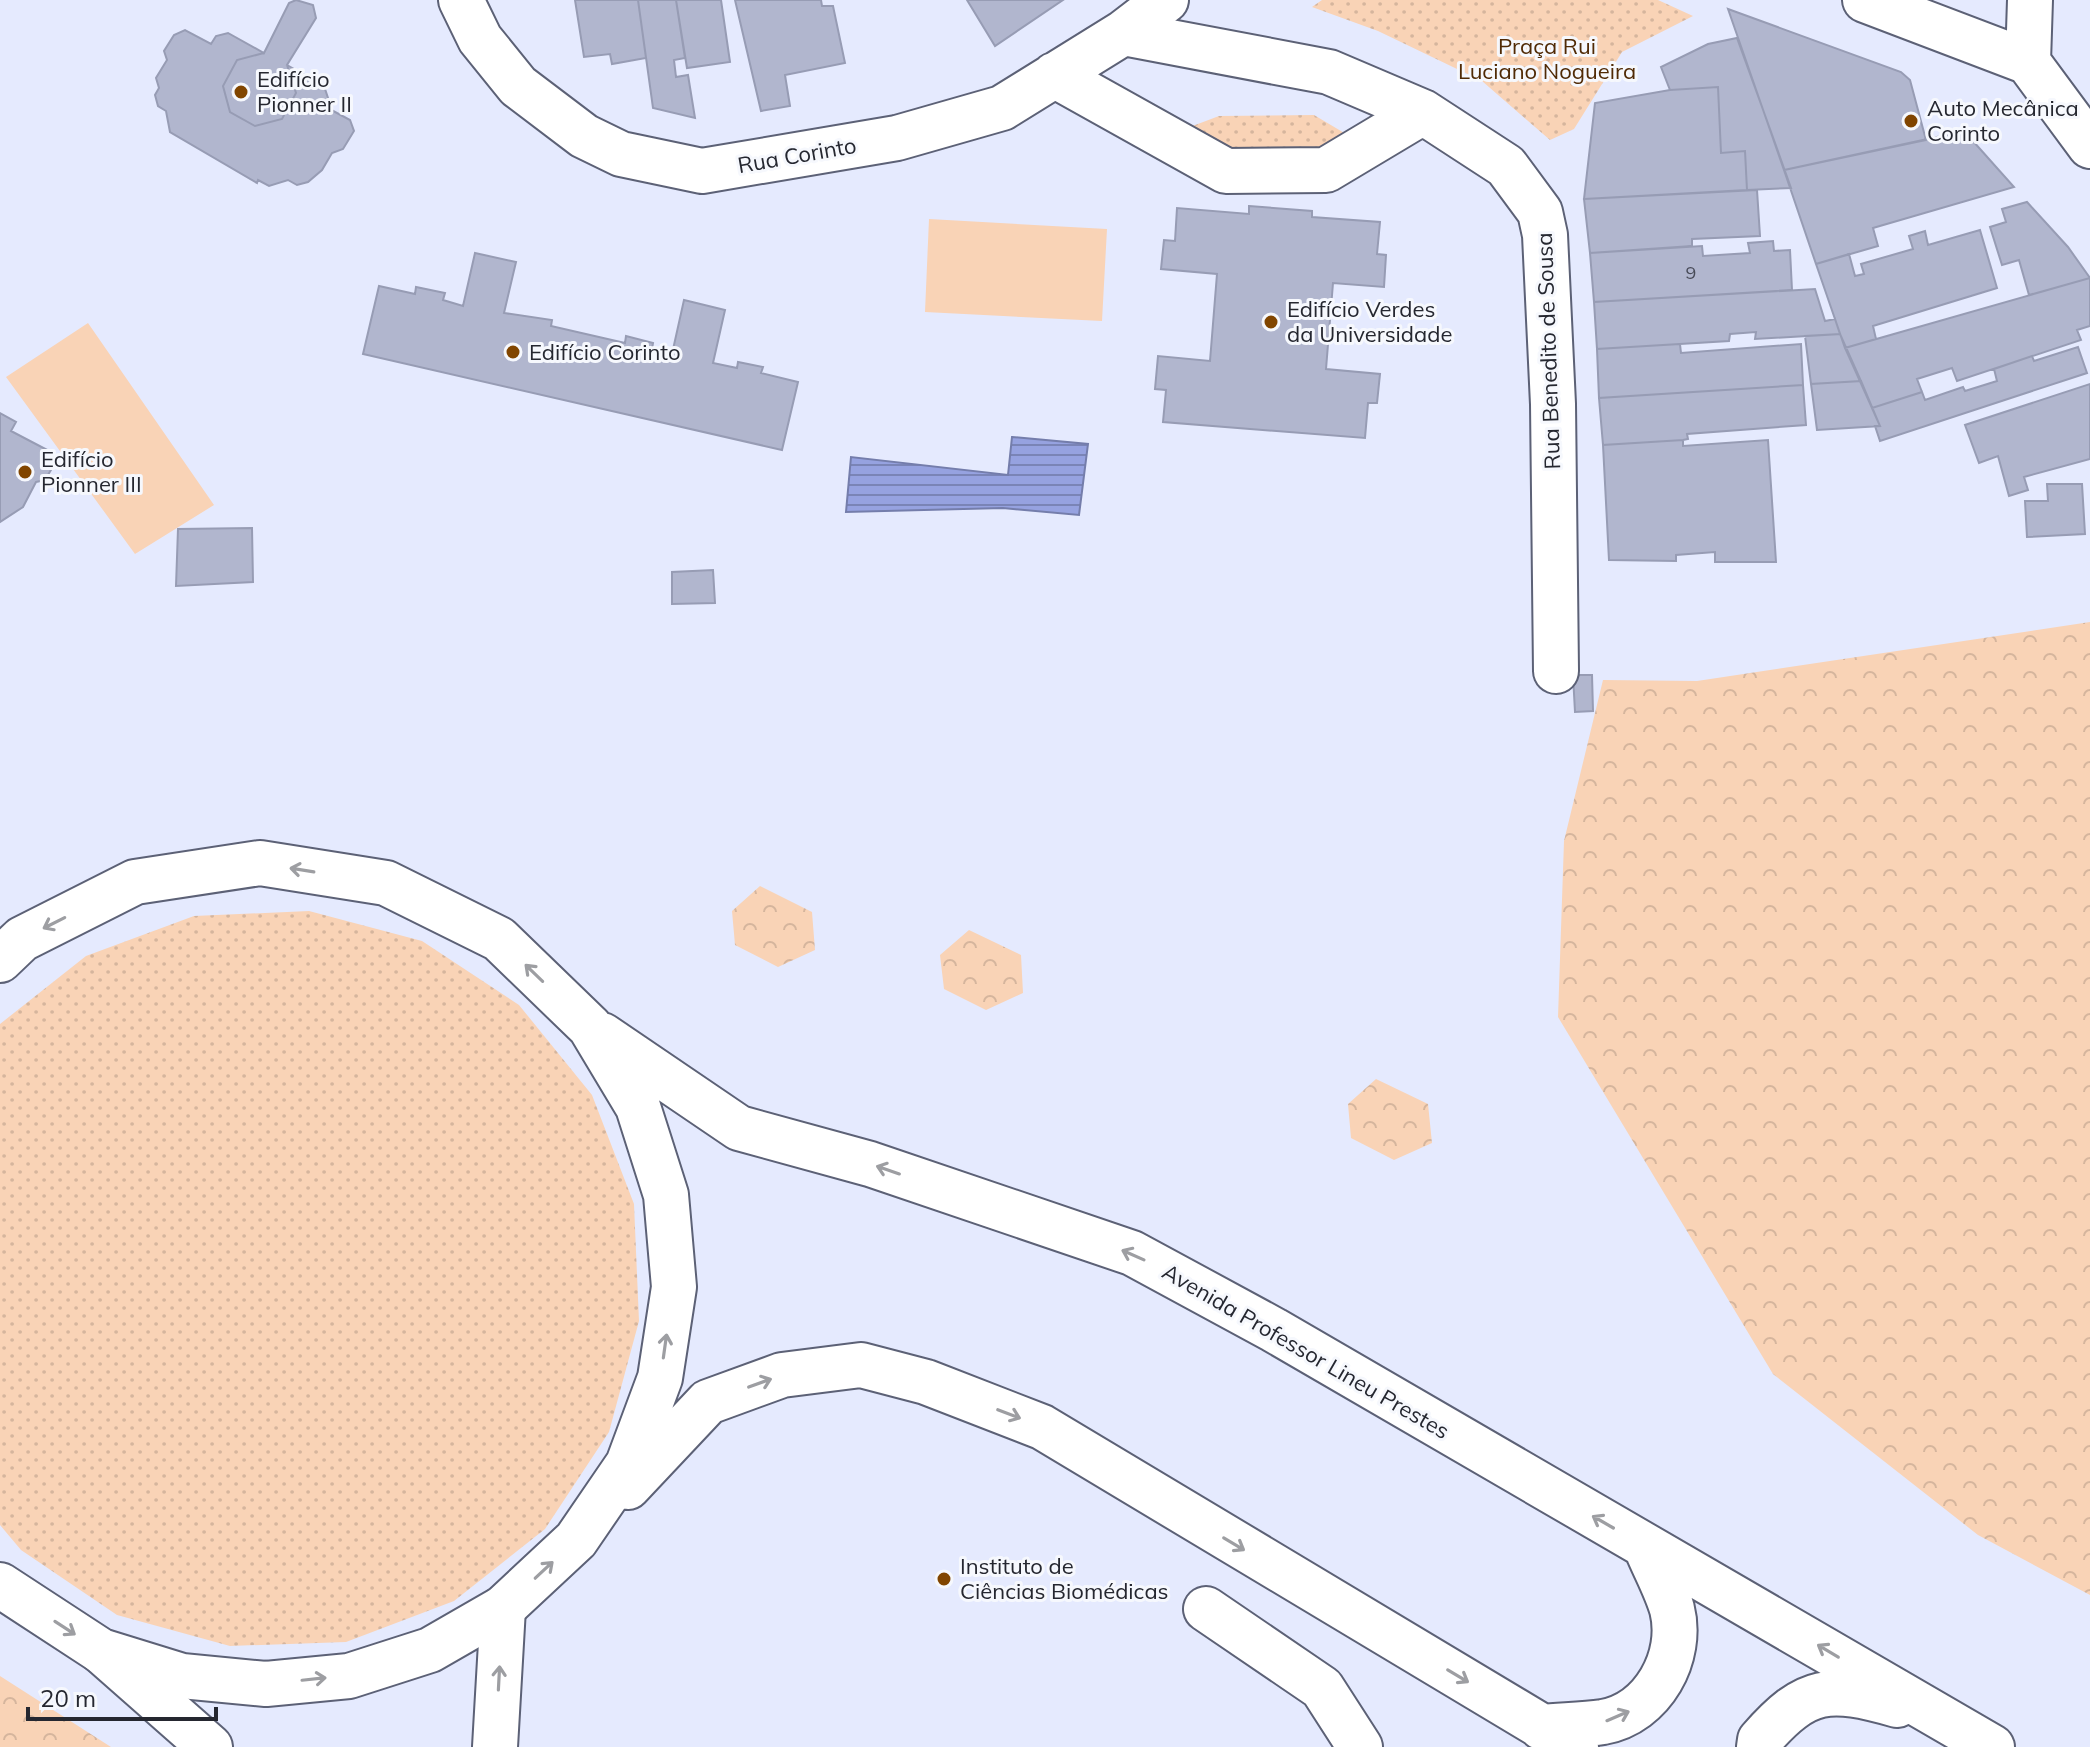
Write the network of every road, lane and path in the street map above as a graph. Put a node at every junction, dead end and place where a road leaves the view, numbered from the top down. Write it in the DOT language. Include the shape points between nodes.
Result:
graph roads {
  1 [pos="461,0"];
  2 [pos="1166,0"];
  3 [pos="1865,0"];
  4 [pos="2030,0"];
  5 [pos="1123,33"];
  6 [pos="2028,62"];
  7 [pos="1054,75"];
  8 [pos="1423,112"];
  9 [pos="2090,146"];
  10 [pos="1556,671"];
  11 [pos="0,960"];
  12 [pos="590,1027"];
  13 [pos="576,1540"];
  14 [pos="1646,1547"];
  15 [pos="0,1585"];
  16 [pos="503,1608"];
  17 [pos="1206,1609"];
  18 [pos="101,1651"];
  19 [pos="1938,1716"];
  20 [pos="1558,1737"];
  21 [pos="210,1747"];
  22 [pos="495,1747"];
  23 [pos="1360,1747"];
  24 [pos="1759,1747"];
  25 [pos="1992,1747"];
  1 -- 7 [label="main road, Rua Corinto" via="480,39 518,86 584,136 621,154 702,171 897,138 1002,108"];
  2 -- 5 [label="main road, Rua Corinto"];
  3 -- 6 [label="main road"];
  4 -- 6 [label="main road"];
  5 -- 7 [label="main road, Rua Corinto"];
  5 -- 8 [label="main road, Rua Benedito de Sousa" via="1329,72"];
  6 -- 9 [label="main road"];
  7 -- 8 [label="main road" via="1226,171 1326,170"];
  8 -- 10 [label="main road, Rua Benedito de Sousa" via="1506,166 1540,212 1553,404"];
  12 -- 11 [label="main road, one-way" via="499,939 386,883 260,863 135,882 22,939"];
  13 -- 12 [label="main road, one-way" via="628,1464 660,1378 674,1287 666,1195 638,1107"];
  14 -- 12 [label="main road, Avenida Professor Lineu Prestes, one-way" via="1132,1253 870,1164 739,1128"];
  16 -- 13 [label="main road, one-way"];
  13 -- 20 [label="main road, one-way" via="708,1402 782,1375 861,1365 926,1382 1042,1427"];
  19 -- 14 [label="main road, Avenida Professor Lineu Prestes, one-way"];
  20 -- 14 [label="main road, one-way" via="1632,1710 1654,1691 1668,1666 1675,1638 1672,1609"];
  15 -- 18 [label="main road, one-way"];
  18 -- 16 [label="main road, one-way" via="182,1676 210,1679 266,1684 349,1676 430,1650"];
  22 -- 16 [label="main road, one-way"];
  17 -- 23 [label="main road" via="1322,1688"];
  18 -- 21 [label="main road"];
  19 -- 24 [label="main road" via="1828,1692 1788,1708"];
  19 -- 25 [label="main road, Avenida Professor Lineu Prestes"];
}
